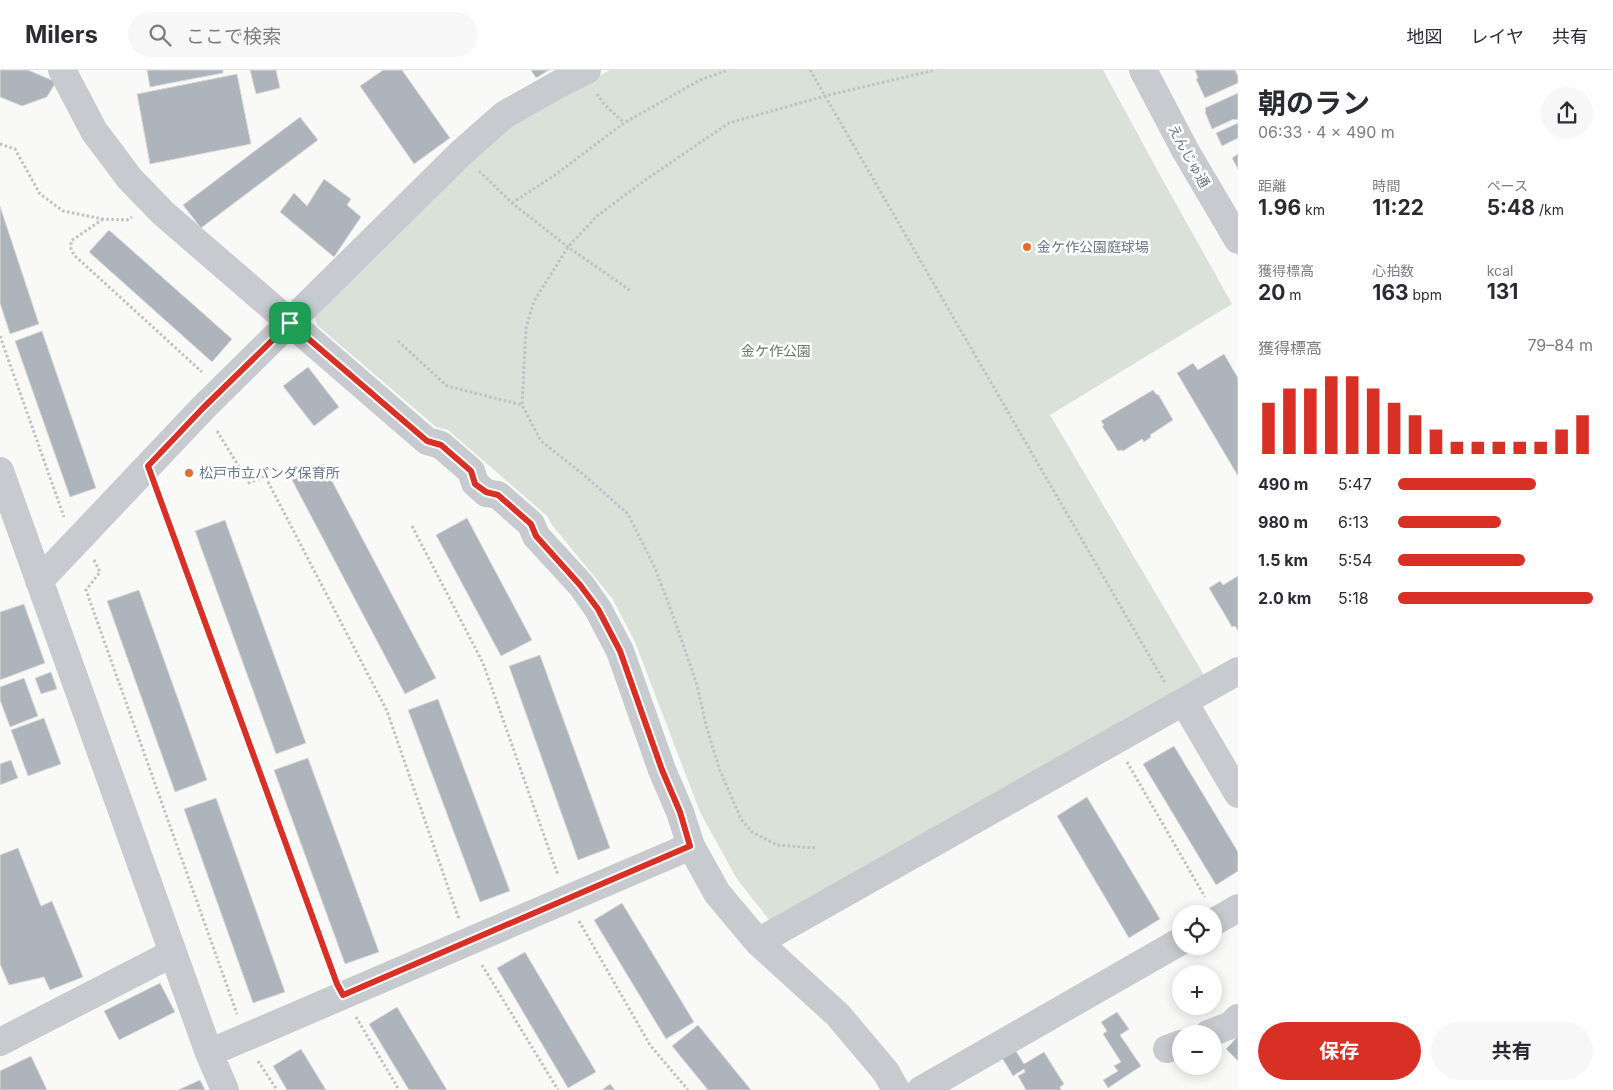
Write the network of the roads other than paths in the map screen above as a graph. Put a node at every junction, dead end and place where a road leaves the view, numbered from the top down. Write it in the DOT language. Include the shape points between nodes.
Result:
graph roads {
  1 [pos="62,70"];
  2 [pos="1143,70"];
  3 [pos="584,71"];
  4 [pos="1238,240"];
  5 [pos="290,323"];
  6 [pos="0,471"];
  7 [pos="39,581"];
  8 [pos="1238,671"];
  9 [pos="1181,704"];
  10 [pos="1238,794"];
  11 [pos="690,846"];
  12 [pos="758,942"];
  13 [pos="1172,945"];
  14 [pos="173,953"];
  15 [pos="1238,1018"];
  16 [pos="1222,1029"];
  17 [pos="1,1038"];
  18 [pos="209,1053"];
  19 [pos="225,1090"];
  20 [pos="896,1090"];
  21 [pos="921,1090"];
  1 -- 5 [label="street" via="94,130 130,179 163,213"];
  2 -- 4 [label="street, えんじゅ通"];
  3 -- 5 [label="street" via="504,115 461,153"];
  5 -- 7 [label="street" via="212,399"];
  5 -- 11 [label="street" via="427,441 441,445 471,471 475,484 498,495 531,524 536,536 580,585 598,609 620,651"];
  6 -- 7 [label="street"];
  7 -- 14 [label="street"];
  8 -- 9 [label="street"];
  9 -- 10 [label="street"];
  9 -- 12 [label="street"];
  11 -- 12 [label="street" via="717,894"];
  11 -- 18 [label="street"];
  12 -- 20 [label="street" via="838,1015 886,1072"];
  13 -- 21 [label="street"];
  14 -- 17 [label="street"];
  14 -- 18 [label="street"];
  15 -- 16 [label="street"];
  18 -- 19 [label="street"];
}
